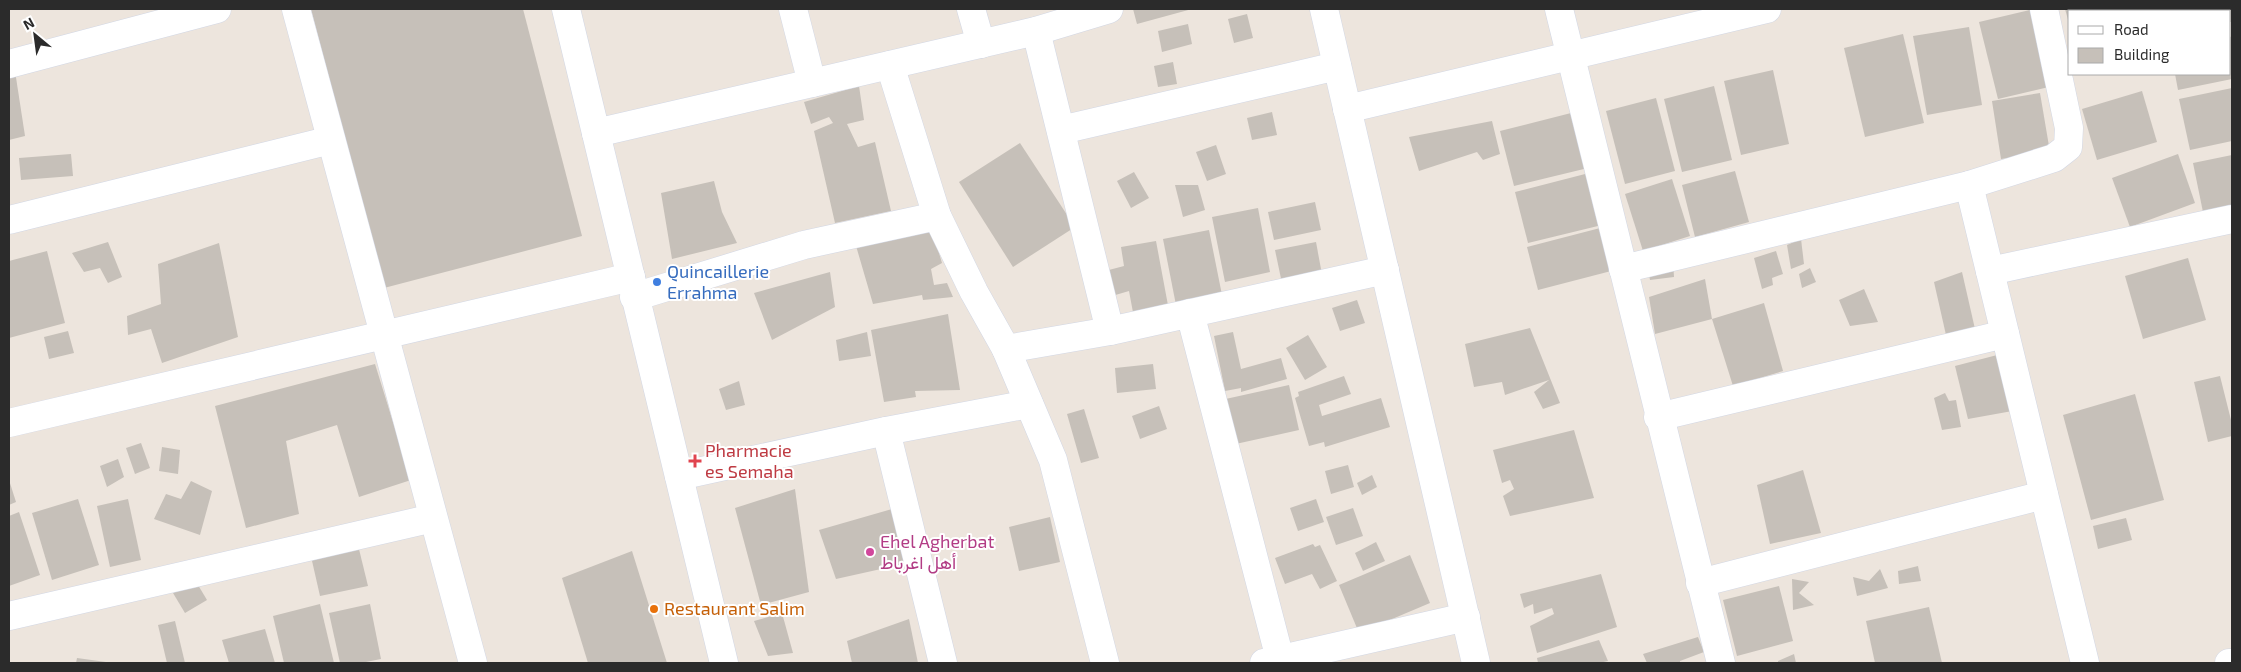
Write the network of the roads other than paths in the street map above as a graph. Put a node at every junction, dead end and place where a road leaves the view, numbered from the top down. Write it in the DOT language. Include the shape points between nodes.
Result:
graph roads {
  1 [pos="217,9"];
  2 [pos="296,9"];
  3 [pos="566,9"];
  4 [pos="793,9"];
  5 [pos="971,9"];
  6 [pos="1109,9"];
  7 [pos="1324,9"];
  8 [pos="1559,9"];
  9 [pos="1767,9"];
  10 [pos="2044,9"];
  11 [pos="1036,31"];
  12 [pos="981,44"];
  13 [pos="1570,56"];
  14 [pos="9,64"];
  15 [pos="890,65"];
  16 [pos="1337,66"];
  17 [pos="812,83"];
  18 [pos="1347,109"];
  19 [pos="1061,130"];
  20 [pos="596,133"];
  21 [pos="331,140"];
  22 [pos="1969,185"];
  23 [pos="937,216"];
  24 [pos="2232,219"];
  25 [pos="9,220"];
  26 [pos="1385,270"];
  27 [pos="1623,270"];
  28 [pos="1990,271"];
  29 [pos="632,287"];
  30 [pos="1190,313"];
  31 [pos="1110,331"];
  32 [pos="2006,334"];
  33 [pos="384,335"];
  34 [pos="1006,349"];
  35 [pos="1029,404"];
  36 [pos="1658,417"];
  37 [pos="9,423"];
  38 [pos="886,431"];
  39 [pos="679,476"];
  40 [pos="2044,495"];
  41 [pos="433,518"];
  42 [pos="1700,583"];
  43 [pos="9,616"];
  44 [pos="1466,617"];
  45 [pos="1272,661"];
  46 [pos="473,663"];
  47 [pos="724,663"];
  48 [pos="943,663"];
  49 [pos="1105,663"];
  50 [pos="1476,663"];
  51 [pos="1721,663"];
  52 [pos="2085,663"];
  1 -- 14 [label="street"];
  2 -- 21 [label="street"];
  3 -- 20 [label="street"];
  4 -- 17 [label="street"];
  5 -- 12 [label="street"];
  6 -- 11 [label="street"];
  7 -- 16 [label="street"];
  8 -- 13 [label="street"];
  9 -- 13 [label="street"];
  10 -- 22 [label="street" via="2069,128 2068,147 2054,158"];
  11 -- 12 [label="street"];
  11 -- 19 [label="street"];
  12 -- 15 [label="street"];
  13 -- 18 [label="street"];
  13 -- 27 [label="street"];
  15 -- 17 [label="street"];
  15 -- 23 [label="street"];
  16 -- 18 [label="street"];
  16 -- 19 [label="street"];
  17 -- 20 [label="street"];
  18 -- 26 [label="street"];
  19 -- 31 [label="street"];
  20 -- 29 [label="street"];
  21 -- 25 [label="street"];
  21 -- 33 [label="street"];
  22 -- 27 [label="street"];
  22 -- 28 [label="street"];
  23 -- 29 [label="street"];
  23 -- 34 [label="street"];
  24 -- 28 [label="street"];
  26 -- 30 [label="street"];
  26 -- 44 [label="street"];
  27 -- 36 [label="street"];
  28 -- 32 [label="street"];
  29 -- 33 [label="street"];
  29 -- 39 [label="street"];
  30 -- 31 [label="street"];
  30 -- 45 [label="street"];
  31 -- 34 [label="street"];
  32 -- 36 [label="street"];
  32 -- 40 [label="street"];
  33 -- 37 [label="street"];
  33 -- 41 [label="street"];
  34 -- 35 [label="street"];
  35 -- 38 [label="street"];
  35 -- 49 [label="street" via="1053,460"];
  36 -- 42 [label="street"];
  38 -- 39 [label="street"];
  38 -- 48 [label="street"];
  39 -- 47 [label="street"];
  40 -- 42 [label="street"];
  40 -- 52 [label="street"];
  41 -- 43 [label="street"];
  41 -- 46 [label="street"];
  42 -- 51 [label="street"];
  44 -- 45 [label="street"];
  44 -- 50 [label="street"];
}
